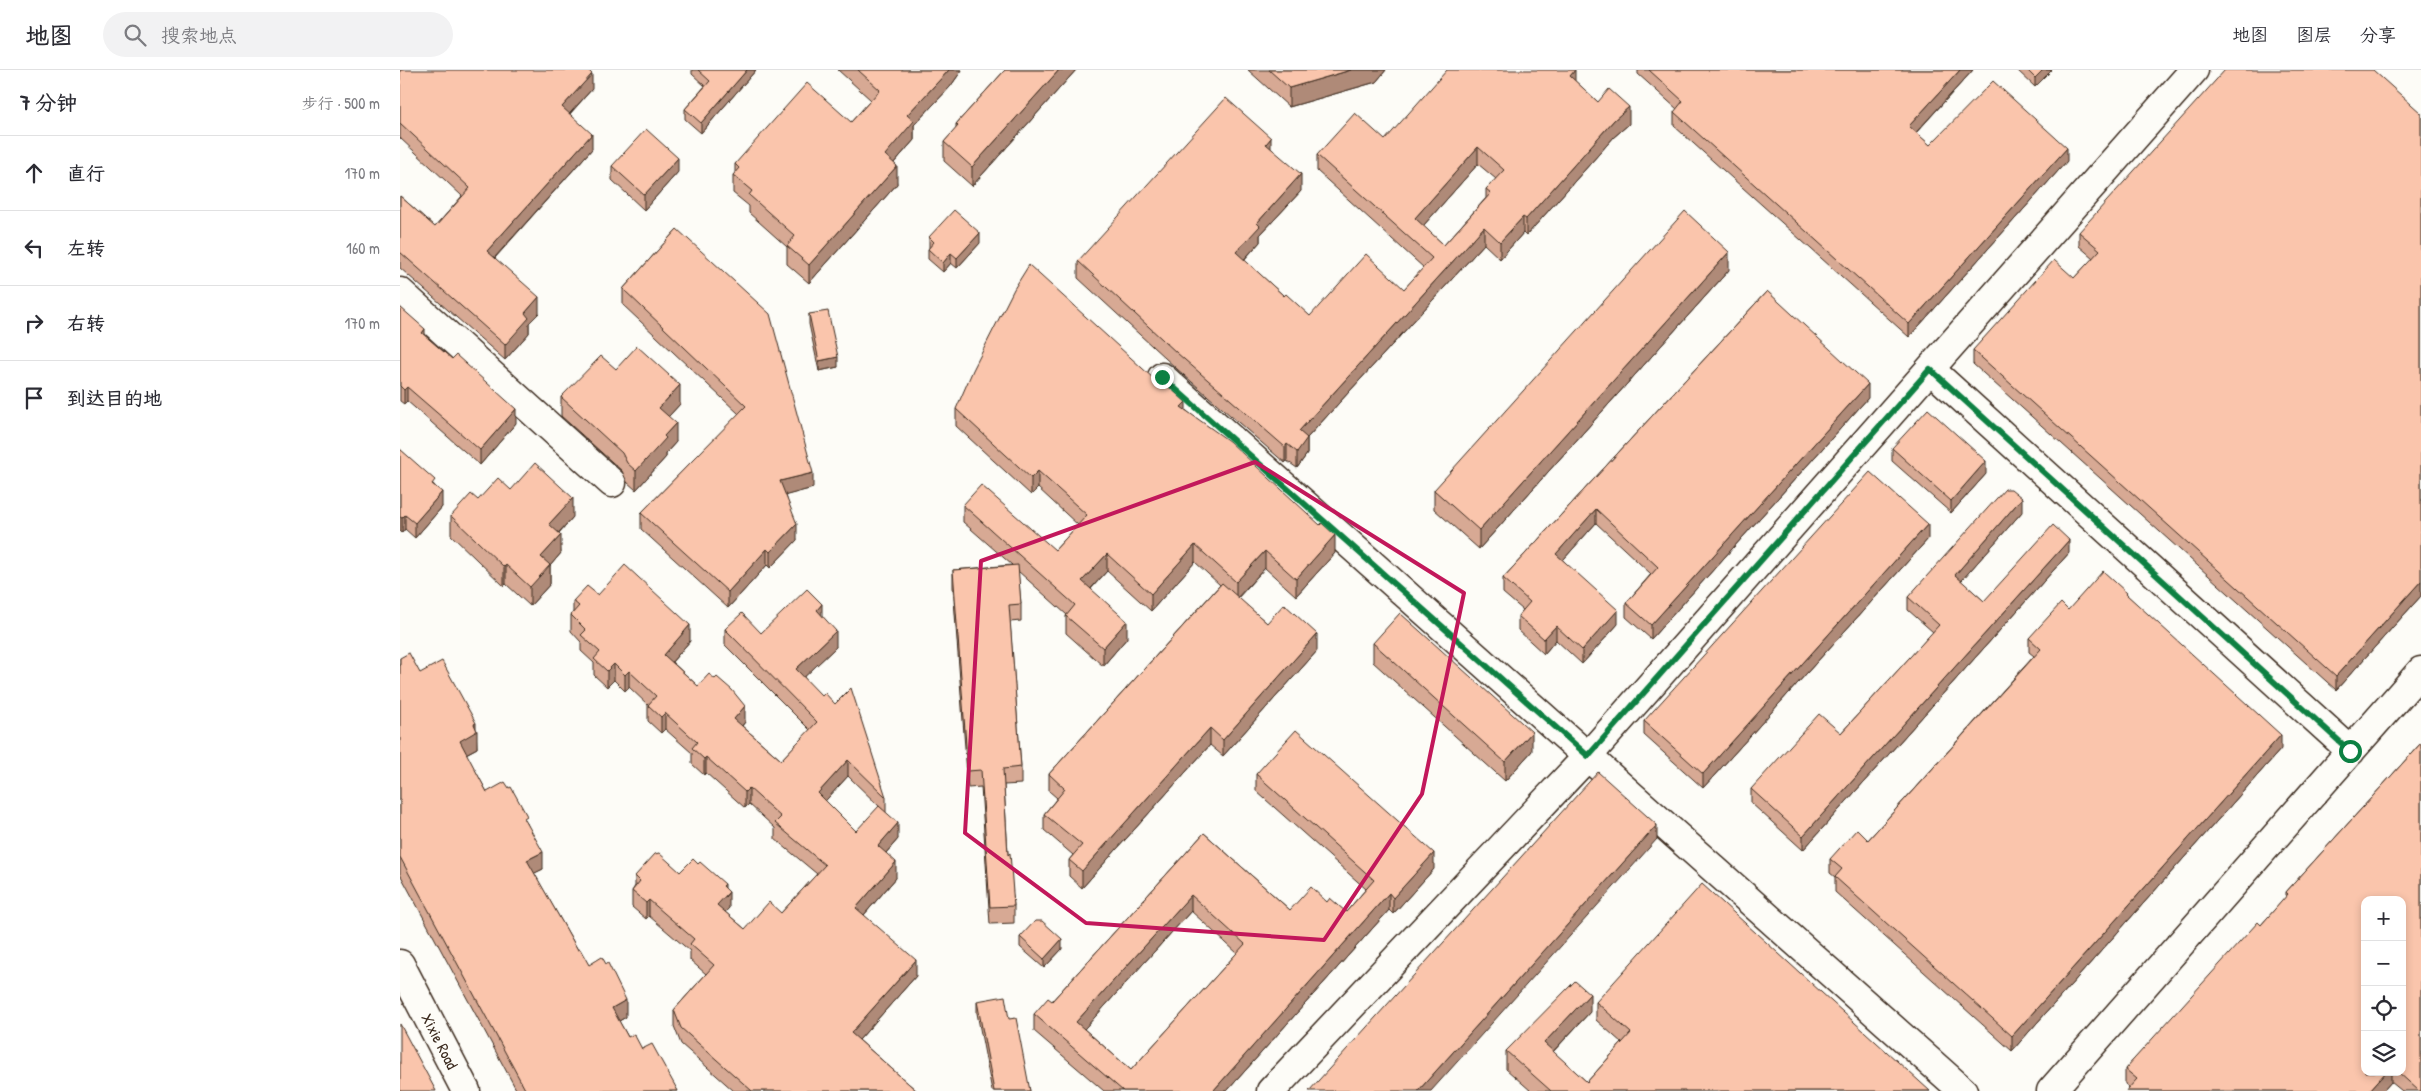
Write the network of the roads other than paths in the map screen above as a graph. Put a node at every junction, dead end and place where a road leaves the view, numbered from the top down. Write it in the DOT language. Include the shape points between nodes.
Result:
graph roads {
  1 [pos="2194,70"];
  2 [pos="400,292"];
  3 [pos="1930,369"];
  4 [pos="1162,377"];
  5 [pos="612,483"];
  6 [pos="2421,671"];
  7 [pos="2350,751"];
  8 [pos="1588,756"];
  9 [pos="400,964"];
  10 [pos="466,1091"];
  11 [pos="1271,1091"];
  12 [pos="1963,1091"];
  13 [pos="2052,1091"];
  1 -- 3 [label="street"];
  2 -- 5 [label="street"];
  3 -- 7 [label="street"];
  3 -- 8 [label="street"];
  4 -- 8 [label="street"];
  6 -- 7 [label="street"];
  7 -- 13 [label="street"];
  8 -- 11 [label="street"];
  8 -- 12 [label="street"];
  9 -- 10 [label="street, Xixie Road"];
}
